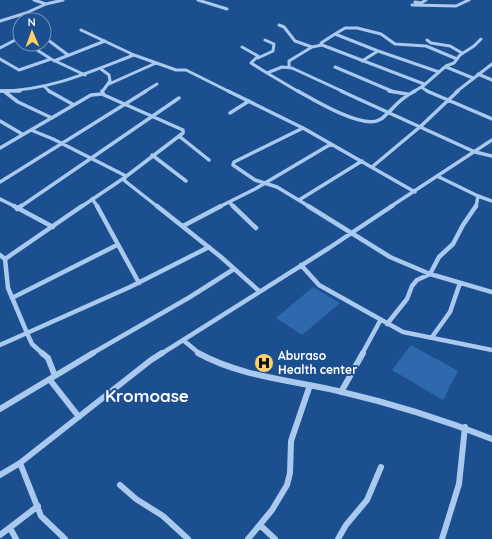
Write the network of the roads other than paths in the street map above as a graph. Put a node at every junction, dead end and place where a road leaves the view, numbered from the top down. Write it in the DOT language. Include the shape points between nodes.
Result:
graph roads {
  1 [pos="34,0"];
  2 [pos="63,0"];
  3 [pos="198,0"];
  4 [pos="426,0"];
  5 [pos="469,0"];
  6 [pos="414,2"];
  7 [pos="46,4"];
  8 [pos="412,5"];
  9 [pos="227,9"];
  10 [pos="0,22"];
  11 [pos="279,25"];
  12 [pos="81,30"];
  13 [pos="335,34"];
  14 [pos="481,39"];
  15 [pos="265,40"];
  16 [pos="427,40"];
  17 [pos="105,41"];
  18 [pos="12,42"];
  19 [pos="52,43"];
  20 [pos="322,45"];
  21 [pos="242,47"];
  22 [pos="312,47"];
  23 [pos="0,48"];
  24 [pos="378,51"];
  25 [pos="40,52"];
  26 [pos="462,53"];
  27 [pos="68,55"];
  28 [pos="134,55"];
  29 [pos="258,58"];
  30 [pos="0,59"];
  31 [pos="457,59"];
  32 [pos="53,60"];
  33 [pos="362,61"];
  34 [pos="156,63"];
  35 [pos="492,64"];
  36 [pos="289,67"];
  37 [pos="335,67"];
  38 [pos="446,68"];
  39 [pos="101,69"];
  40 [pos="439,72"];
  41 [pos="267,73"];
  42 [pos="478,74"];
  43 [pos="85,75"];
  44 [pos="473,78"];
  45 [pos="492,80"];
  46 [pos="109,84"];
  47 [pos="157,84"];
  48 [pos="424,84"];
  49 [pos="44,86"];
  50 [pos="421,87"];
  51 [pos="0,91"];
  52 [pos="5,92"];
  53 [pos="102,94"];
  54 [pos="409,94"];
  55 [pos="179,98"];
  56 [pos="448,99"];
  57 [pos="249,101"];
  58 [pos="123,104"];
  59 [pos="74,105"];
  60 [pos="389,112"];
  61 [pos="230,113"];
  62 [pos="152,117"];
  63 [pos="52,118"];
  64 [pos="492,118"];
  65 [pos="0,121"];
  66 [pos="421,126"];
  67 [pos="303,128"];
  68 [pos="31,130"];
  69 [pos="22,134"];
  70 [pos="179,136"];
  71 [pos="492,140"];
  72 [pos="62,144"];
  73 [pos="331,144"];
  74 [pos="0,148"];
  75 [pos="475,152"];
  76 [pos="152,155"];
  77 [pos="492,156"];
  78 [pos="92,158"];
  79 [pos="209,160"];
  80 [pos="362,161"];
  81 [pos="372,167"];
  82 [pos="437,176"];
  83 [pos="125,177"];
  84 [pos="186,181"];
  85 [pos="0,182"];
  86 [pos="266,183"];
  87 [pos="415,192"];
  88 [pos="478,196"];
  89 [pos="0,199"];
  90 [pos="92,199"];
  91 [pos="299,200"];
  92 [pos="492,201"];
  93 [pos="230,203"];
  94 [pos="17,209"];
  95 [pos="183,226"];
  96 [pos="52,227"];
  97 [pos="256,228"];
  98 [pos="352,232"];
  99 [pos="117,245"];
  100 [pos="209,247"];
  101 [pos="0,255"];
  102 [pos="5,259"];
  103 [pos="301,265"];
  104 [pos="234,269"];
  105 [pos="430,274"];
  106 [pos="139,283"];
  107 [pos="460,283"];
  108 [pos="259,291"];
  109 [pos="492,292"];
  110 [pos="12,298"];
  111 [pos="380,321"];
  112 [pos="387,324"];
  113 [pos="27,333"];
  114 [pos="432,338"];
  115 [pos="183,340"];
  116 [pos="0,345"];
  117 [pos="492,350"];
  118 [pos="52,378"];
  119 [pos="310,385"];
  120 [pos="341,392"];
  121 [pos="0,409"];
  122 [pos="79,417"];
  123 [pos="465,427"];
  124 [pos="492,439"];
  125 [pos="20,462"];
  126 [pos="381,467"];
  127 [pos="0,475"];
  128 [pos="120,485"];
  129 [pos="38,506"];
  130 [pos="261,526"];
  131 [pos="10,528"];
  132 [pos="0,535"];
  133 [pos="16,539"];
  134 [pos="65,539"];
  135 [pos="188,539"];
  136 [pos="248,539"];
  137 [pos="275,539"];
  138 [pos="338,539"];
  139 [pos="442,539"];
  1 -- 7 [label="street"];
  2 -- 7 [label="street"];
  3 -- 9 [label="street"];
  4 -- 6 [label="street" via="421,3"];
  5 -- 8 [label="street" via="456,6"];
  7 -- 10 [label="street"];
  11 -- 22 [label="street" via="284,27 295,41"];
  12 -- 17 [label="street"];
  13 -- 20 [label="street" via="324,40"];
  13 -- 24 [label="street"];
  13 -- 31 [label="street" via="345,28 357,28 381,34 395,44 426,46"];
  14 -- 26 [label="street"];
  15 -- 29 [label="street" via="274,44 273,51"];
  16 -- 26 [label="street" via="450,46"];
  17 -- 27 [label="street"];
  17 -- 28 [label="street"];
  18 -- 23 [label="street"];
  19 -- 27 [label="street"];
  20 -- 22 [label="street"];
  20 -- 33 [label="street"];
  21 -- 29 [label="street"];
  22 -- 36 [label="street" via="289,61"];
  24 -- 33 [label="street"];
  24 -- 40 [label="street"];
  25 -- 32 [label="street"];
  26 -- 31 [label="street"];
  27 -- 32 [label="street"];
  28 -- 34 [label="street"];
  28 -- 39 [label="street"];
  29 -- 41 [label="street" via="251,63 252,65"];
  30 -- 32 [label="street" via="19,70"];
  31 -- 38 [label="street"];
  32 -- 43 [label="street"];
  33 -- 48 [label="street"];
  34 -- 46 [label="street"];
  34 -- 57 [label="street" via="177,70 186,70"];
  35 -- 42 [label="street"];
  36 -- 41 [label="street"];
  36 -- 60 [label="street"];
  37 -- 54 [label="street" via="397,93"];
  38 -- 40 [label="street"];
  38 -- 44 [label="street"];
  39 -- 43 [label="street"];
  39 -- 46 [label="street" via="110,78"];
  40 -- 48 [label="street"];
  41 -- 60 [label="street" via="324,106 364,122 376,122"];
  42 -- 44 [label="street"];
  42 -- 45 [label="street"];
  43 -- 49 [label="street"];
  44 -- 56 [label="street"];
  46 -- 53 [label="street"];
  47 -- 58 [label="street"];
  48 -- 50 [label="street"];
  49 -- 52 [label="street"];
  49 -- 59 [label="street" via="51,93"];
  50 -- 54 [label="street"];
  50 -- 56 [label="street"];
  51 -- 52 [label="street"];
  52 -- 63 [label="street" via="18,102"];
  53 -- 58 [label="street"];
  53 -- 59 [label="street" via="91,95"];
  54 -- 60 [label="street"];
  55 -- 62 [label="street"];
  56 -- 64 [label="street"];
  56 -- 66 [label="street"];
  57 -- 61 [label="street"];
  57 -- 67 [label="street"];
  58 -- 62 [label="street"];
  58 -- 72 [label="street"];
  59 -- 63 [label="street"];
  60 -- 66 [label="street"];
  62 -- 70 [label="street" via="183,130"];
  62 -- 78 [label="street"];
  63 -- 68 [label="street"];
  65 -- 69 [label="street"];
  66 -- 75 [label="street"];
  66 -- 81 [label="street"];
  67 -- 73 [label="street"];
  67 -- 86 [label="street" via="232,165 250,178"];
  68 -- 69 [label="street"];
  68 -- 72 [label="street"];
  69 -- 74 [label="street"];
  70 -- 76 [label="street"];
  70 -- 79 [label="street"];
  71 -- 75 [label="street"];
  72 -- 78 [label="street"];
  72 -- 85 [label="street"];
  73 -- 80 [label="street"];
  73 -- 86 [label="street"];
  75 -- 77 [label="street"];
  75 -- 82 [label="street"];
  76 -- 83 [label="street"];
  76 -- 84 [label="street"];
  78 -- 83 [label="street"];
  78 -- 94 [label="street"];
  80 -- 81 [label="street"];
  80 -- 91 [label="street"];
  81 -- 87 [label="street"];
  82 -- 87 [label="street"];
  82 -- 88 [label="street"];
  83 -- 90 [label="street"];
  83 -- 95 [label="street" via="128,184"];
  86 -- 91 [label="street"];
  86 -- 93 [label="street"];
  87 -- 98 [label="street"];
  88 -- 92 [label="street"];
  88 -- 105 [label="street" via="476,207"];
  89 -- 94 [label="street"];
  90 -- 96 [label="street"];
  90 -- 99 [label="street" via="103,215"];
  91 -- 98 [label="street"];
  93 -- 95 [label="street"];
  93 -- 97 [label="street"];
  94 -- 96 [label="street"];
  95 -- 100 [label="street"];
  96 -- 102 [label="street"];
  98 -- 103 [label="street"];
  98 -- 105 [label="street" via="380,252"];
  99 -- 106 [label="street"];
  99 -- 110 [label="street"];
  100 -- 104 [label="street"];
  100 -- 106 [label="street"];
  101 -- 102 [label="street"];
  102 -- 110 [label="street" via="6,280"];
  103 -- 108 [label="street"];
  103 -- 111 [label="street" via="319,285"];
  104 -- 108 [label="street"];
  104 -- 118 [label="street"];
  105 -- 107 [label="street"];
  105 -- 112 [label="street" via="417,280 408,299"];
  106 -- 113 [label="street"];
  107 -- 109 [label="street"];
  107 -- 114 [label="street" via="451,311"];
  108 -- 115 [label="street"];
  110 -- 113 [label="street"];
  111 -- 112 [label="street"];
  111 -- 120 [label="street"];
  112 -- 114 [label="street" via="403,332"];
  113 -- 116 [label="street"];
  113 -- 118 [label="street" via="32,344 48,358"];
  114 -- 117 [label="street"];
  115 -- 119 [label="street" via="203,357 219,365"];
  115 -- 122 [label="street" via="151,360"];
  118 -- 121 [label="street"];
  118 -- 122 [label="street"];
  119 -- 120 [label="street"];
  119 -- 130 [label="street" via="291,444 286,485"];
  120 -- 123 [label="street"];
  122 -- 125 [label="street"];
  123 -- 124 [label="street"];
  123 -- 139 [label="street" via="459,484"];
  125 -- 127 [label="street"];
  125 -- 129 [label="street"];
  126 -- 138 [label="street" via="367,500"];
  128 -- 135 [label="street" via="163,516"];
  129 -- 131 [label="street"];
  129 -- 134 [label="street" via="42,516"];
  130 -- 136 [label="street"];
  130 -- 137 [label="street"];
  131 -- 132 [label="street"];
  131 -- 133 [label="street"];
}
